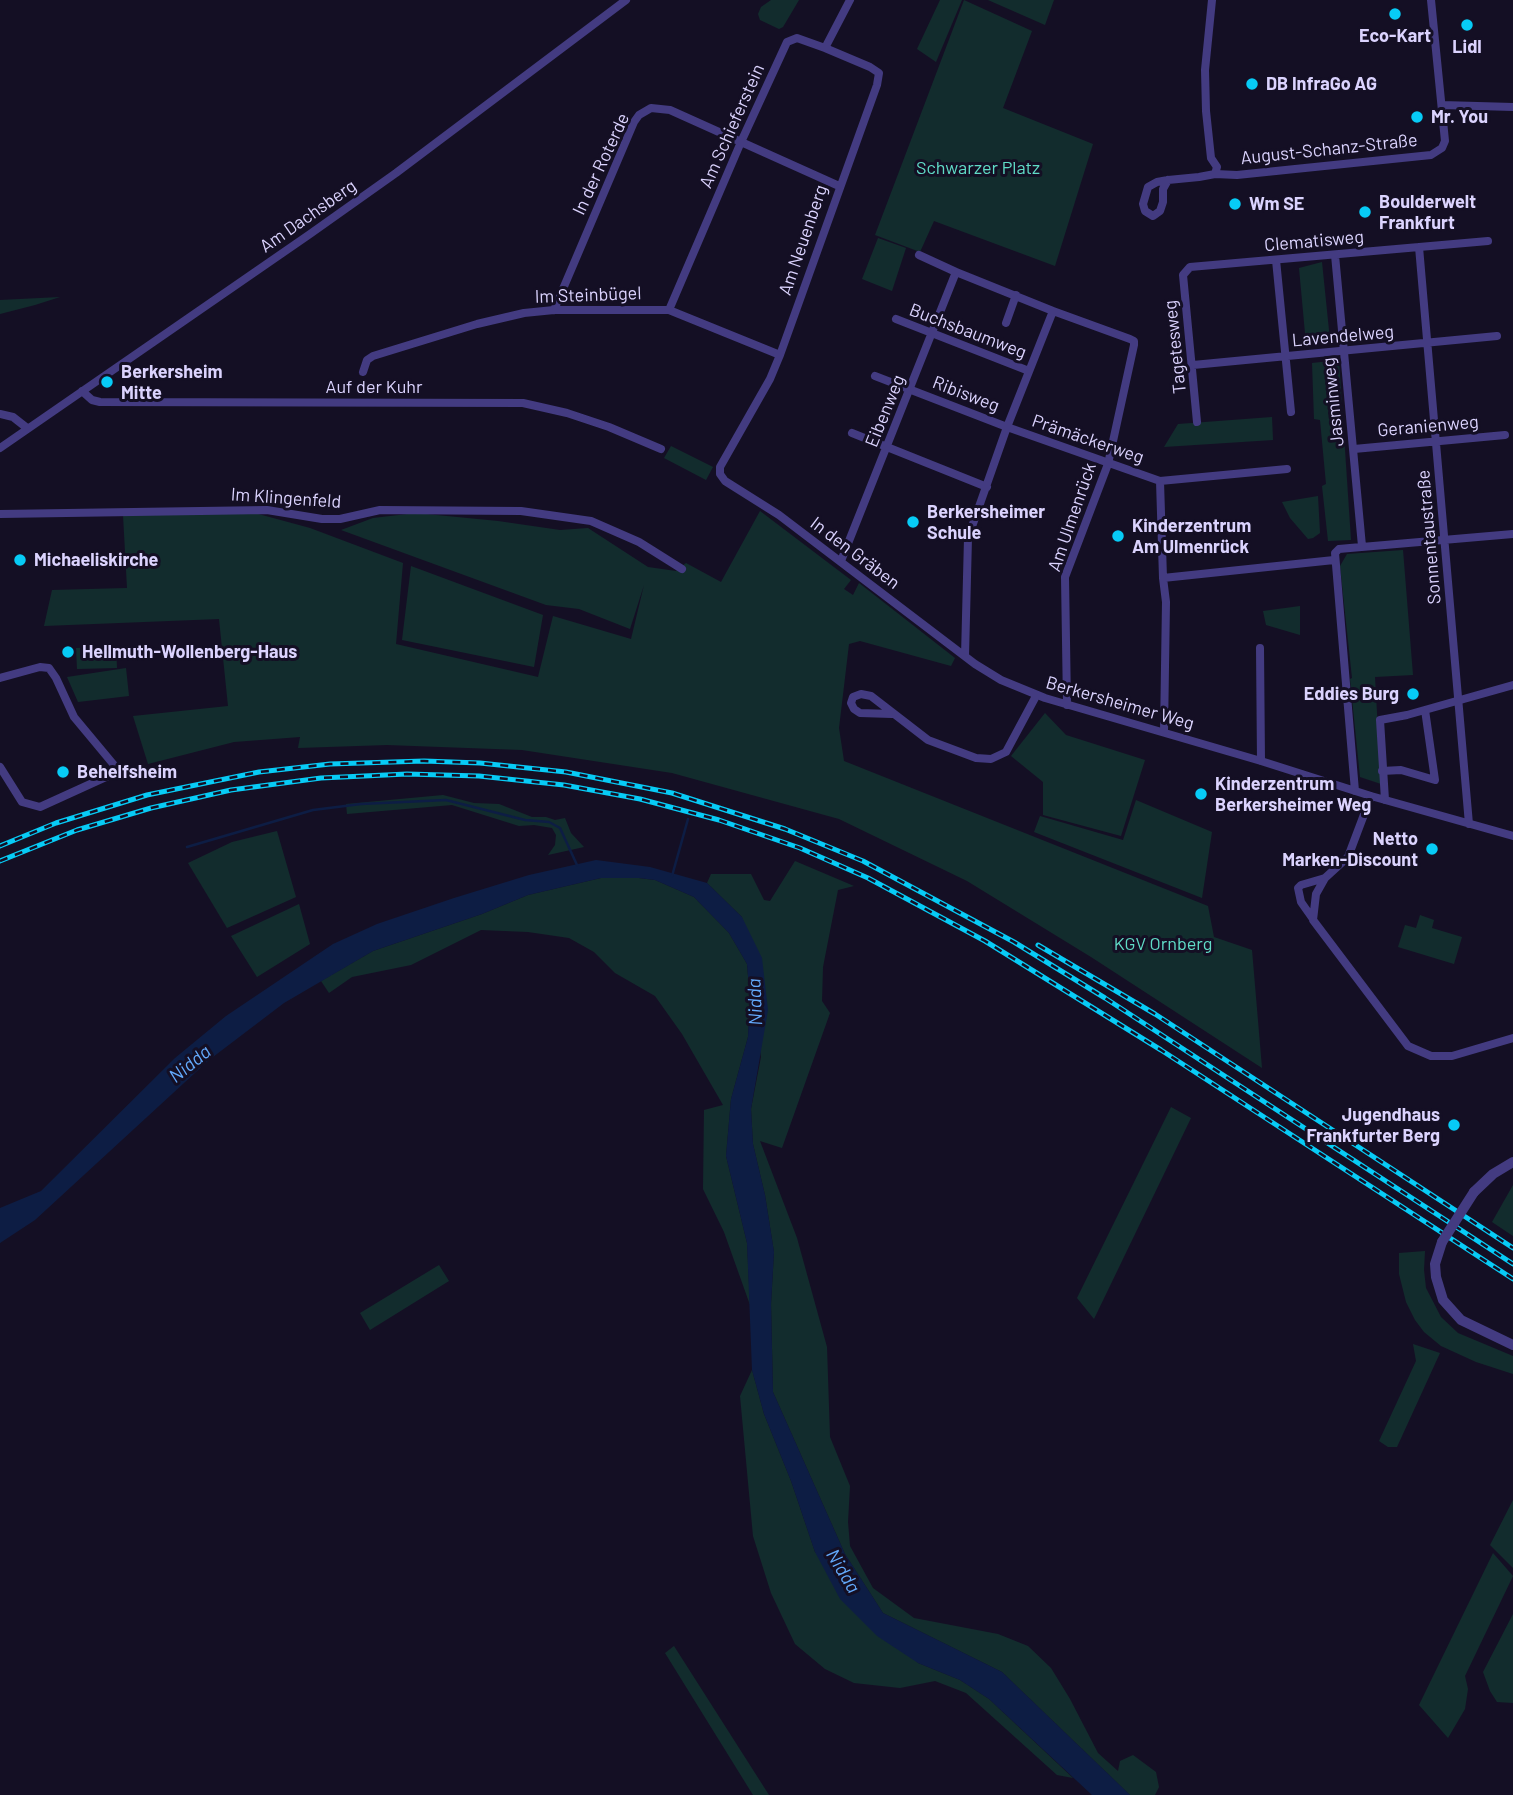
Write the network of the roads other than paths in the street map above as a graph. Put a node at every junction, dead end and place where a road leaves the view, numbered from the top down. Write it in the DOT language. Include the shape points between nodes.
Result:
graph roads {
  1 [pos="626,0"];
  2 [pos="850,0"];
  3 [pos="1212,0"];
  4 [pos="1431,0"];
  5 [pos="825,48"];
  6 [pos="1441,106"];
  7 [pos="1513,107"];
  8 [pos="741,142"];
  9 [pos="1215,174"];
  10 [pos="1168,180"];
  11 [pos="839,186"];
  12 [pos="1488,241"];
  13 [pos="1419,247"];
  14 [pos="919,255"];
  15 [pos="1335,255"];
  16 [pos="1276,260"];
  17 [pos="1185,271"];
  18 [pos="957,272"];
  19 [pos="1016,295"];
  20 [pos="554,310"];
  21 [pos="669,310"];
  22 [pos="1053,311"];
  23 [pos="896,319"];
  24 [pos="1006,323"];
  25 [pos="932,334"];
  26 [pos="1497,337"];
  27 [pos="1428,344"];
  28 [pos="1344,352"];
  29 [pos="780,355"];
  30 [pos="1286,357"];
  31 [pos="1193,365"];
  32 [pos="1029,371"];
  33 [pos="363,372"];
  34 [pos="875,376"];
  35 [pos="912,390"];
  36 [pos="82,391"];
  37 [pos="1291,412"];
  38 [pos="0,414"];
  39 [pos="1197,422"];
  40 [pos="1006,427"];
  41 [pos="27,428"];
  42 [pos="852,433"];
  43 [pos="1505,435"];
  44 [pos="1436,441"];
  45 [pos="888,447"];
  46 [pos="0,448"];
  47 [pos="661,449"];
  48 [pos="1354,449"];
  49 [pos="1108,464"];
  50 [pos="720,467"];
  51 [pos="1287,469"];
  52 [pos="1160,481"];
  53 [pos="987,486"];
  54 [pos="0,514"];
  55 [pos="1513,534"];
  56 [pos="1446,540"];
  57 [pos="1362,546"];
  58 [pos="1334,560"];
  59 [pos="841,561"];
  60 [pos="681,569"];
  61 [pos="1163,578"];
  62 [pos="1260,648"];
  63 [pos="965,656"];
  64 [pos="975,664"];
  65 [pos="0,678"];
  66 [pos="1513,685"];
  67 [pos="1037,696"];
  68 [pos="1459,700"];
  69 [pos="1067,705"];
  70 [pos="1425,710"];
  71 [pos="892,715"];
  72 [pos="1164,732"];
  73 [pos="1261,761"];
  74 [pos="1382,771"];
  75 [pos="1,772"];
  76 [pos="1355,791"];
  77 [pos="1371,796"];
  78 [pos="1385,800"];
  79 [pos="1469,824"];
  80 [pos="1513,836"];
  81 [pos="1325,878"];
  82 [pos="1313,919"];
  83 [pos="1513,1038"];
  84 [pos="1513,1162"];
  85 [pos="1513,1345"];
  1 -- 36 [label="street, Am Dachsberg" via="397,173"];
  2 -- 5 [label="street"];
  3 -- 9 [label="street, August-Schanz-Straße" via="1205,70"];
  4 -- 6 [label="street, August-Schanz-Straße"];
  5 -- 8 [label="street, Am Schieferstein" via="797,38 787,43"];
  5 -- 11 [label="street, Am Neuenberg" via="878,72"];
  6 -- 7 [label="street"];
  6 -- 9 [label="street, August-Schanz-Straße" via="1446,141 1431,155"];
  8 -- 11 [label="street, In der Roterde"];
  8 -- 20 [label="street, In der Roterde" via="664,108 651,108 639,115"];
  8 -- 21 [label="street, Am Schieferstein"];
  9 -- 10 [label="street, August-Schanz-Straße"];
  11 -- 29 [label="street, Am Neuenberg"];
  12 -- 13 [label="street, Clematisweg"];
  13 -- 15 [label="street, Clematisweg"];
  13 -- 27 [label="street, Sonnentaustraße"];
  14 -- 18 [label="street"];
  15 -- 16 [label="street, Clematisweg"];
  15 -- 28 [label="street, Jasminweg"];
  16 -- 17 [label="street, Clematisweg"];
  16 -- 30 [label="street"];
  17 -- 31 [label="street, Tagetesweg"];
  18 -- 19 [label="street"];
  18 -- 25 [label="street, Eibenweg"];
  19 -- 22 [label="street"];
  19 -- 24 [label="street"];
  20 -- 21 [label="street, Im Steinbügel"];
  20 -- 33 [label="street, Im Steinbügel" via="477,324 373,356"];
  21 -- 29 [label="street, Im Steinbügel"];
  22 -- 32 [label="street, Prämäckerweg"];
  22 -- 49 [label="street, Am Ulmenrück" via="1134,341"];
  23 -- 25 [label="street, Buchsbaumweg"];
  25 -- 32 [label="street, Buchsbaumweg"];
  25 -- 35 [label="street, Eibenweg"];
  26 -- 27 [label="street, Lavendelweg"];
  27 -- 28 [label="street, Lavendelweg"];
  27 -- 44 [label="street, Sonnentaustraße"];
  28 -- 30 [label="street, Lavendelweg"];
  28 -- 48 [label="street, Jasminweg"];
  29 -- 50 [label="street, Am Neuenberg"];
  30 -- 31 [label="street, Lavendelweg"];
  30 -- 37 [label="street"];
  31 -- 39 [label="street, Tagetesweg"];
  32 -- 40 [label="street, Prämäckerweg"];
  34 -- 35 [label="street, Ribisweg"];
  35 -- 40 [label="street, Ribisweg"];
  35 -- 45 [label="street, Eibenweg"];
  36 -- 41 [label="street, Am Dachsberg"];
  36 -- 47 [label="street, Auf der Kuhr" via="100,402 523,403 609,427"];
  38 -- 41 [label="street"];
  40 -- 49 [label="street, Prämäckerweg"];
  40 -- 53 [label="street, Prämäckerweg"];
  41 -- 46 [label="street, Am Dachsberg"];
  42 -- 45 [label="street"];
  43 -- 44 [label="street, Geranienweg"];
  44 -- 48 [label="street, Geranienweg"];
  44 -- 56 [label="street, Sonnentaustraße"];
  45 -- 53 [label="street"];
  45 -- 59 [label="street, Eibenweg"];
  48 -- 57 [label="street, Jasminweg"];
  49 -- 52 [label="street, Prämäckerweg"];
  49 -- 69 [label="street, Am Ulmenrück" via="1065,578"];
  50 -- 59 [label="street, In den Gräben" via="725,481"];
  51 -- 52 [label="street"];
  52 -- 61 [label="street"];
  53 -- 63 [label="street, Prämäckerweg" via="968,538"];
  54 -- 60 [label="street, Im Klingenfeld" via="267,510 331,519 380,510 521,511 591,521 639,542"];
  55 -- 56 [label="street"];
  56 -- 57 [label="street"];
  56 -- 68 [label="street, Sonnentaustraße"];
  57 -- 58 [label="street" via="1339,549"];
  58 -- 61 [label="street"];
  58 -- 76 [label="street"];
  59 -- 63 [label="street, In den Gräben"];
  61 -- 72 [label="street"];
  62 -- 73 [label="street"];
  63 -- 64 [label="street, In den Gräben"];
  64 -- 67 [label="street, Berkersheimer Weg"];
  65 -- 75 [label="street" via="50,668 74,717 119,771 40,807 22,802"];
  66 -- 68 [label="street"];
  67 -- 69 [label="street, Berkersheimer Weg"];
  67 -- 71 [label="street" via="1006,752 991,759 928,740"];
  68 -- 70 [label="street"];
  68 -- 79 [label="street, Sonnentaustraße"];
  69 -- 72 [label="street, Berkersheimer Weg"];
  70 -- 74 [label="street" via="1380,720"];
  70 -- 74 [label="street" via="1435,779 1401,770"];
  71 -- 71 [label="street" via="871,696 853,697 851,703 860,713"];
  72 -- 73 [label="street, Berkersheimer Weg"];
  73 -- 76 [label="street, Berkersheimer Weg"];
  74 -- 78 [label="street"];
  76 -- 77 [label="street, Berkersheimer Weg"];
  77 -- 78 [label="street, Berkersheimer Weg"];
  77 -- 81 [label="street" via="1348,857"];
  78 -- 79 [label="street, Berkersheimer Weg"];
  79 -- 80 [label="street, Berkersheimer Weg"];
  81 -- 82 [label="street" via="1316,894"];
  81 -- 82 [label="street" via="1298,888"];
  82 -- 83 [label="street" via="1408,1046 1431,1056 1452,1056"];
  84 -- 85 [label="street, bridge" via="1474,1192 1442,1241 1435,1264 1443,1300 1461,1320"];
}
